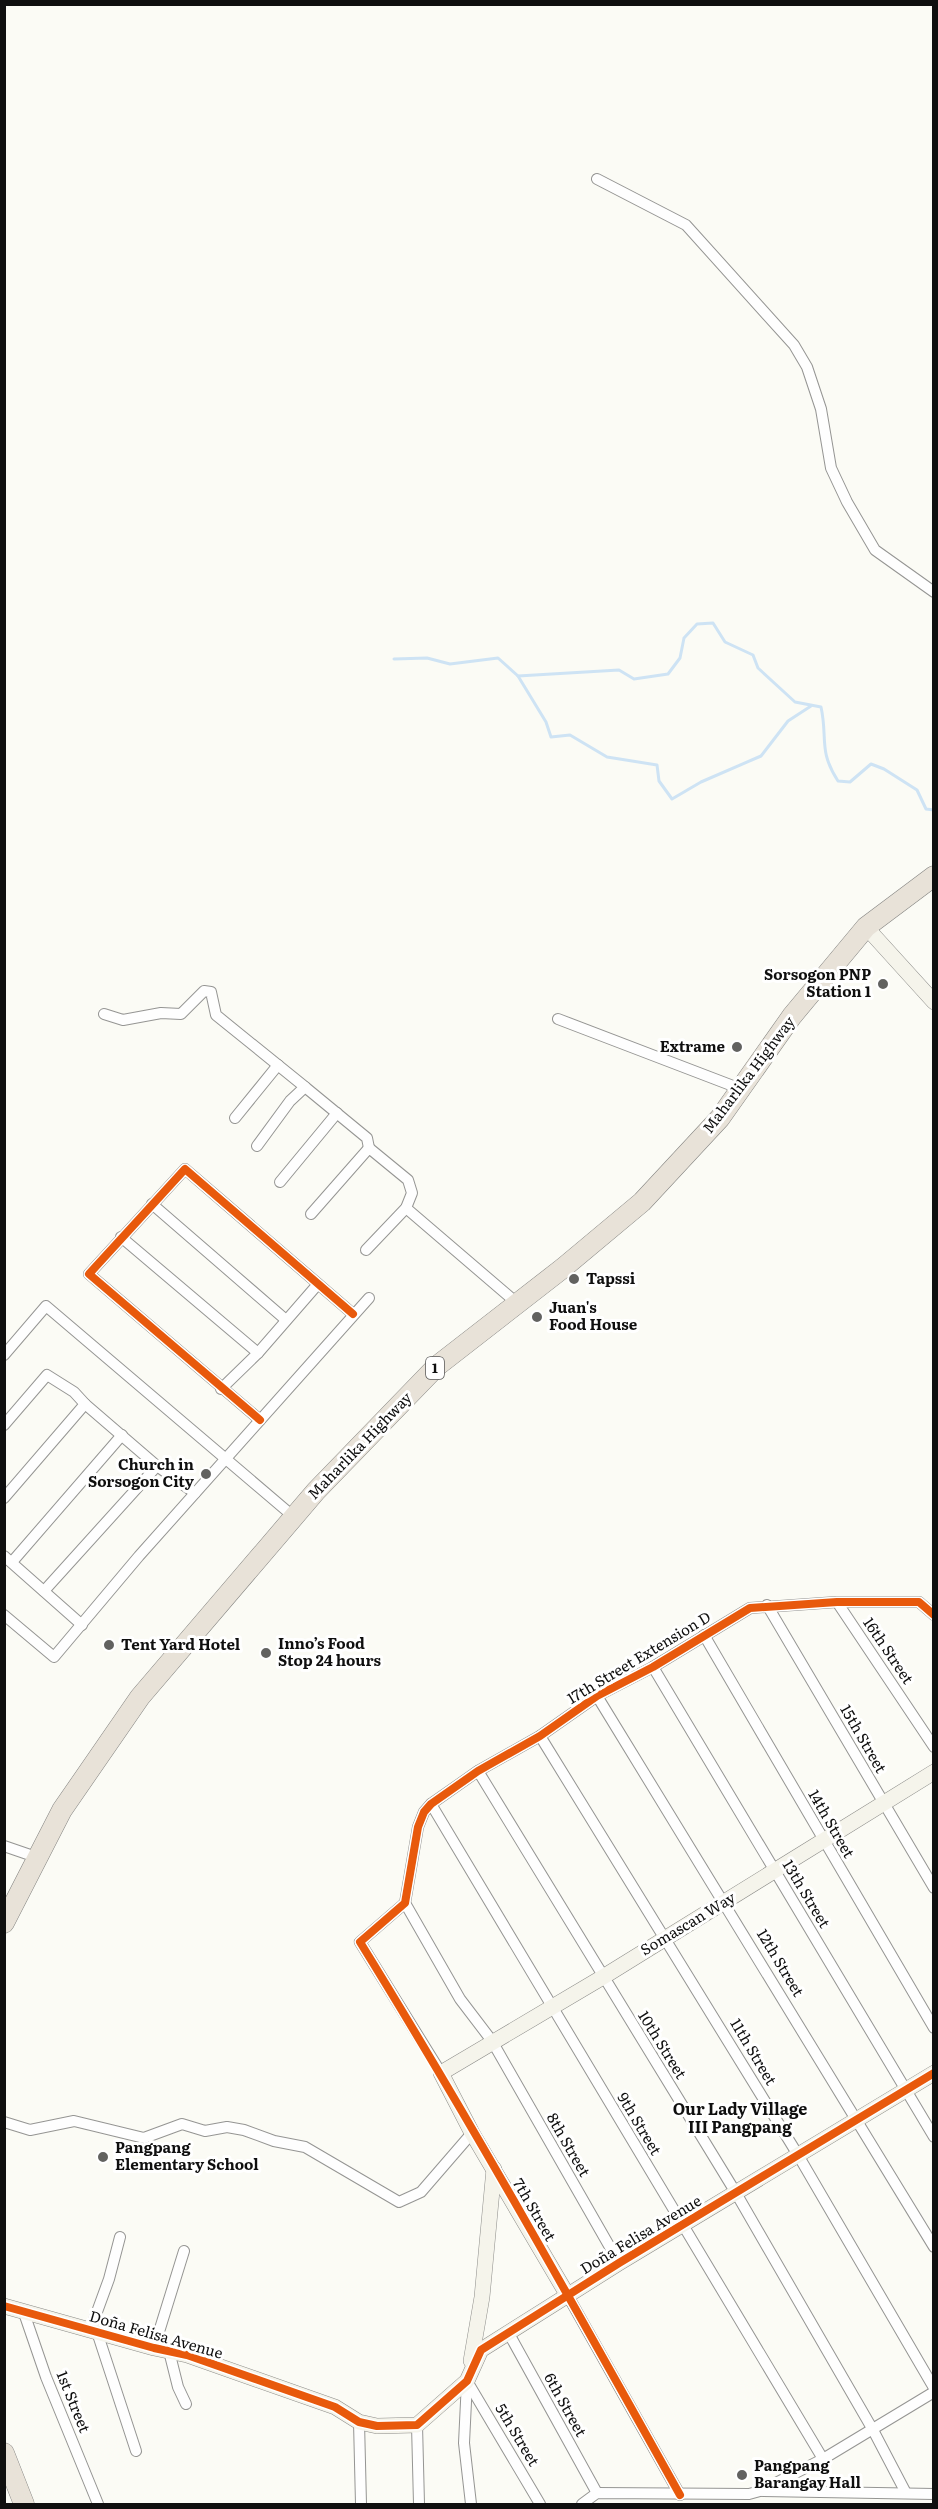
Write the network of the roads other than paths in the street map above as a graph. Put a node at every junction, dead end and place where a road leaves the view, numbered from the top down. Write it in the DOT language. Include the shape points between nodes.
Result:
graph roads {
  1 [pos="597,179"];
  2 [pos="933,592"];
  3 [pos="933,876"];
  4 [pos="866,927"];
  5 [pos="933,1002"];
  6 [pos="104,1014"];
  7 [pos="558,1019"];
  8 [pos="278,1065"];
  9 [pos="305,1087"];
  10 [pos="741,1089"];
  11 [pos="337,1113"];
  12 [pos="235,1118"];
  13 [pos="256,1146"];
  14 [pos="369,1148"];
  15 [pos="280,1182"];
  16 [pos="152,1204"];
  17 [pos="406,1208"];
  18 [pos="311,1214"];
  19 [pos="121,1237"];
  20 [pos="366,1250"];
  21 [pos="318,1284"];
  22 [pos="369,1298"];
  23 [pos="518,1304"];
  24 [pos="353,1314"];
  25 [pos="286,1320"];
  26 [pos="258,1353"];
  27 [pos="4,1355"];
  28 [pos="221,1389"];
  29 [pos="85,1404"];
  30 [pos="260,1420"];
  31 [pos="4,1425"];
  32 [pos="122,1435"];
  33 [pos="226,1460"];
  34 [pos="157,1466"];
  35 [pos="195,1493"];
  36 [pos="4,1498"];
  37 [pos="294,1517"];
  38 [pos="8,1559"];
  39 [pos="44,1592"];
  40 [pos="837,1602"];
  41 [pos="767,1605"];
  42 [pos="4,1615"];
  43 [pos="933,1616"];
  44 [pos="82,1625"];
  45 [pos="704,1635"];
  46 [pos="653,1667"];
  47 [pos="597,1696"];
  48 [pos="540,1736"];
  49 [pos="933,1747"];
  50 [pos="478,1771"];
  51 [pos="933,1772"];
  52 [pos="430,1804"];
  53 [pos="883,1804"];
  54 [pos="824,1842"];
  55 [pos="4,1846"];
  56 [pos="36,1857"];
  57 [pos="775,1872"];
  58 [pos="933,1888"];
  59 [pos="725,1902"];
  60 [pos="405,1903"];
  61 [pos="4,1923"];
  62 [pos="665,1938"];
  63 [pos="603,1977"];
  64 [pos="554,2007"];
  65 [pos="933,2028"];
  66 [pos="492,2041"];
  67 [pos="441,2073"];
  68 [pos="933,2073"];
  69 [pos="906,2090"];
  70 [pos="858,2119"];
  71 [pos="4,2122"];
  72 [pos="472,2133"];
  73 [pos="933,2137"];
  74 [pos="798,2155"];
  75 [pos="494,2169"];
  76 [pos="736,2193"];
  77 [pos="683,2226"];
  78 [pos="120,2237"];
  79 [pos="933,2247"];
  80 [pos="184,2251"];
  81 [pos="619,2263"];
  82 [pos="568,2296"];
  83 [pos="4,2306"];
  84 [pos="23,2310"];
  85 [pos="93,2331"];
  86 [pos="508,2332"];
  87 [pos="162,2350"];
  88 [pos="467,2381"];
  89 [pos="933,2390"];
  90 [pos="186,2404"];
  91 [pos="359,2422"];
  92 [pos="417,2425"];
  93 [pos="873,2430"];
  94 [pos="136,2451"];
  95 [pos="4,2453"];
  96 [pos="823,2459"];
  97 [pos="760,2491"];
  98 [pos="597,2493"];
  99 [pos="906,2493"];
  100 [pos="933,2494"];
  101 [pos="680,2495"];
  102 [pos="24,2505"];
  103 [pos="98,2505"];
  104 [pos="360,2505"];
  105 [pos="419,2505"];
  106 [pos="471,2505"];
  107 [pos="540,2505"];
  108 [pos="582,2505"];
  1 -- 2 [label="street" via="686,225 794,345 807,368 821,409 831,468 853,511 875,550"];
  3 -- 4 [label="highway, Maharlika Highway / 1"];
  4 -- 5 [label="street"];
  4 -- 10 [label="highway, Maharlika Highway / 1" via="792,1016"];
  6 -- 8 [label="street" via="123,1020 161,1013 181,1014 204,991 211,992 216,1015"];
  7 -- 10 [label="street"];
  8 -- 9 [label="street"];
  8 -- 12 [label="street"];
  9 -- 11 [label="street"];
  9 -- 13 [label="street"];
  10 -- 23 [label="highway, Maharlika Highway / 1" via="720,1118 642,1202"];
  11 -- 14 [label="street" via="367,1138"];
  11 -- 15 [label="street"];
  14 -- 17 [label="street" via="408,1179 412,1193"];
  14 -- 18 [label="street"];
  16 -- 19 [label="street"];
  16 -- 21 [label="street" via="185,1170"];
  16 -- 25 [label="street"];
  17 -- 20 [label="street"];
  17 -- 23 [label="street"];
  19 -- 26 [label="street"];
  19 -- 28 [label="street" via="88,1274"];
  21 -- 24 [label="street"];
  21 -- 25 [label="street"];
  22 -- 24 [label="street"];
  23 -- 37 [label="highway, Maharlika Highway / 1" via="437,1366"];
  24 -- 30 [label="street"];
  25 -- 26 [label="street"];
  26 -- 28 [label="street"];
  27 -- 33 [label="street" via="46,1306"];
  28 -- 30 [label="street"];
  29 -- 31 [label="street" via="47,1375"];
  29 -- 32 [label="street"];
  29 -- 36 [label="street"];
  30 -- 33 [label="street"];
  32 -- 34 [label="street"];
  32 -- 38 [label="street"];
  33 -- 35 [label="street"];
  33 -- 37 [label="street"];
  34 -- 35 [label="street"];
  34 -- 39 [label="street"];
  35 -- 44 [label="street"];
  37 -- 56 [label="highway, Maharlika Highway / 1" via="140,1697 62,1810"];
  38 -- 39 [label="street"];
  39 -- 44 [label="street"];
  40 -- 41 [label="street, 17th Street Extension D"];
  40 -- 43 [label="street, 17th Street Extension D" via="919,1602"];
  40 -- 49 [label="street, 16th Street"];
  41 -- 45 [label="street, 17th Street Extension D" via="750,1608"];
  41 -- 53 [label="street, 15th Street"];
  42 -- 44 [label="street" via="54,1657"];
  45 -- 46 [label="street, 17th Street Extension D"];
  45 -- 54 [label="street, 14th Street"];
  46 -- 47 [label="street, 17th Street Extension D"];
  46 -- 57 [label="street, 13th Street"];
  47 -- 48 [label="street, 17th Street Extension D"];
  47 -- 59 [label="street, 12th Street"];
  48 -- 50 [label="street, 17th Street Extension D"];
  48 -- 62 [label="street, 11th Street"];
  50 -- 52 [label="street, 17th Street Extension D"];
  50 -- 63 [label="street, 10th Street"];
  51 -- 53 [label="street, Somascan Way"];
  52 -- 60 [label="street" via="418,1827"];
  52 -- 64 [label="street, 9th Street" via="530,1974"];
  53 -- 54 [label="street, Somascan Way"];
  53 -- 58 [label="street, 15th Street"];
  54 -- 57 [label="street, Somascan Way"];
  54 -- 65 [label="street, 14th Street"];
  55 -- 56 [label="street"];
  56 -- 61 [label="highway, Maharlika Highway / 1"];
  57 -- 59 [label="street, Somascan Way"];
  57 -- 69 [label="street, 13th Street"];
  59 -- 62 [label="street, Somascan Way"];
  59 -- 70 [label="street, 12th Street"];
  60 -- 66 [label="street, 8th Street" via="460,1999"];
  60 -- 67 [label="street, 7th Street" via="360,1942"];
  62 -- 63 [label="street, Somascan Way"];
  62 -- 74 [label="street, 11th Street"];
  63 -- 64 [label="street, Somascan Way"];
  63 -- 76 [label="street, 10th Street"];
  64 -- 66 [label="street, Somascan Way"];
  64 -- 77 [label="street, 9th Street"];
  66 -- 67 [label="street, Somascan Way"];
  66 -- 81 [label="street, 8th Street"];
  67 -- 72 [label="street, 7th Street"];
  68 -- 69 [label="street, Doña Felisa Avenue"];
  69 -- 70 [label="street, Doña Felisa Avenue"];
  69 -- 73 [label="street, 13th Street"];
  70 -- 74 [label="street, Doña Felisa Avenue"];
  70 -- 79 [label="street, 12th Street"];
  71 -- 72 [label="street" via="30,2130 74,2121 144,2138 182,2124 205,2130 244,2130 305,2147 399,2202 421,2192"];
  72 -- 75 [label="street, 7th Street"];
  74 -- 76 [label="street, Doña Felisa Avenue"];
  74 -- 89 [label="street, 11th Street"];
  75 -- 82 [label="street, 7th Street"];
  75 -- 88 [label="street" via="482,2296"];
  76 -- 77 [label="street, Doña Felisa Avenue"];
  76 -- 93 [label="street, 10th Street"];
  77 -- 81 [label="street, Doña Felisa Avenue"];
  77 -- 96 [label="street, 9th Street"];
  78 -- 85 [label="street"];
  80 -- 87 [label="street"];
  81 -- 82 [label="street, Doña Felisa Avenue"];
  82 -- 86 [label="street, Doña Felisa Avenue"];
  82 -- 101 [label="street, 7th Street"];
  83 -- 84 [label="street, Doña Felisa Avenue"];
  84 -- 85 [label="street, Doña Felisa Avenue"];
  84 -- 103 [label="street, 1st Street"];
  85 -- 87 [label="street, Doña Felisa Avenue"];
  85 -- 94 [label="street"];
  86 -- 88 [label="street, Doña Felisa Avenue" via="481,2350"];
  86 -- 98 [label="street, 6th Street"];
  87 -- 90 [label="street"];
  87 -- 91 [label="street, Doña Felisa Avenue" via="187,2355 335,2407"];
  88 -- 92 [label="street, Doña Felisa Avenue"];
  88 -- 106 [label="street" via="464,2443"];
  88 -- 107 [label="street, 5th Street"];
  89 -- 93 [label="street"];
  91 -- 92 [label="street, Doña Felisa Avenue" via="378,2426"];
  91 -- 104 [label="street"];
  92 -- 105 [label="street"];
  93 -- 96 [label="street"];
  93 -- 99 [label="street, 10th Street"];
  95 -- 102 [label="highway"];
  96 -- 97 [label="street"];
  97 -- 99 [label="street"];
  97 -- 101 [label="street"];
  98 -- 101 [label="street"];
  98 -- 108 [label="street"];
  99 -- 100 [label="street"];
}
